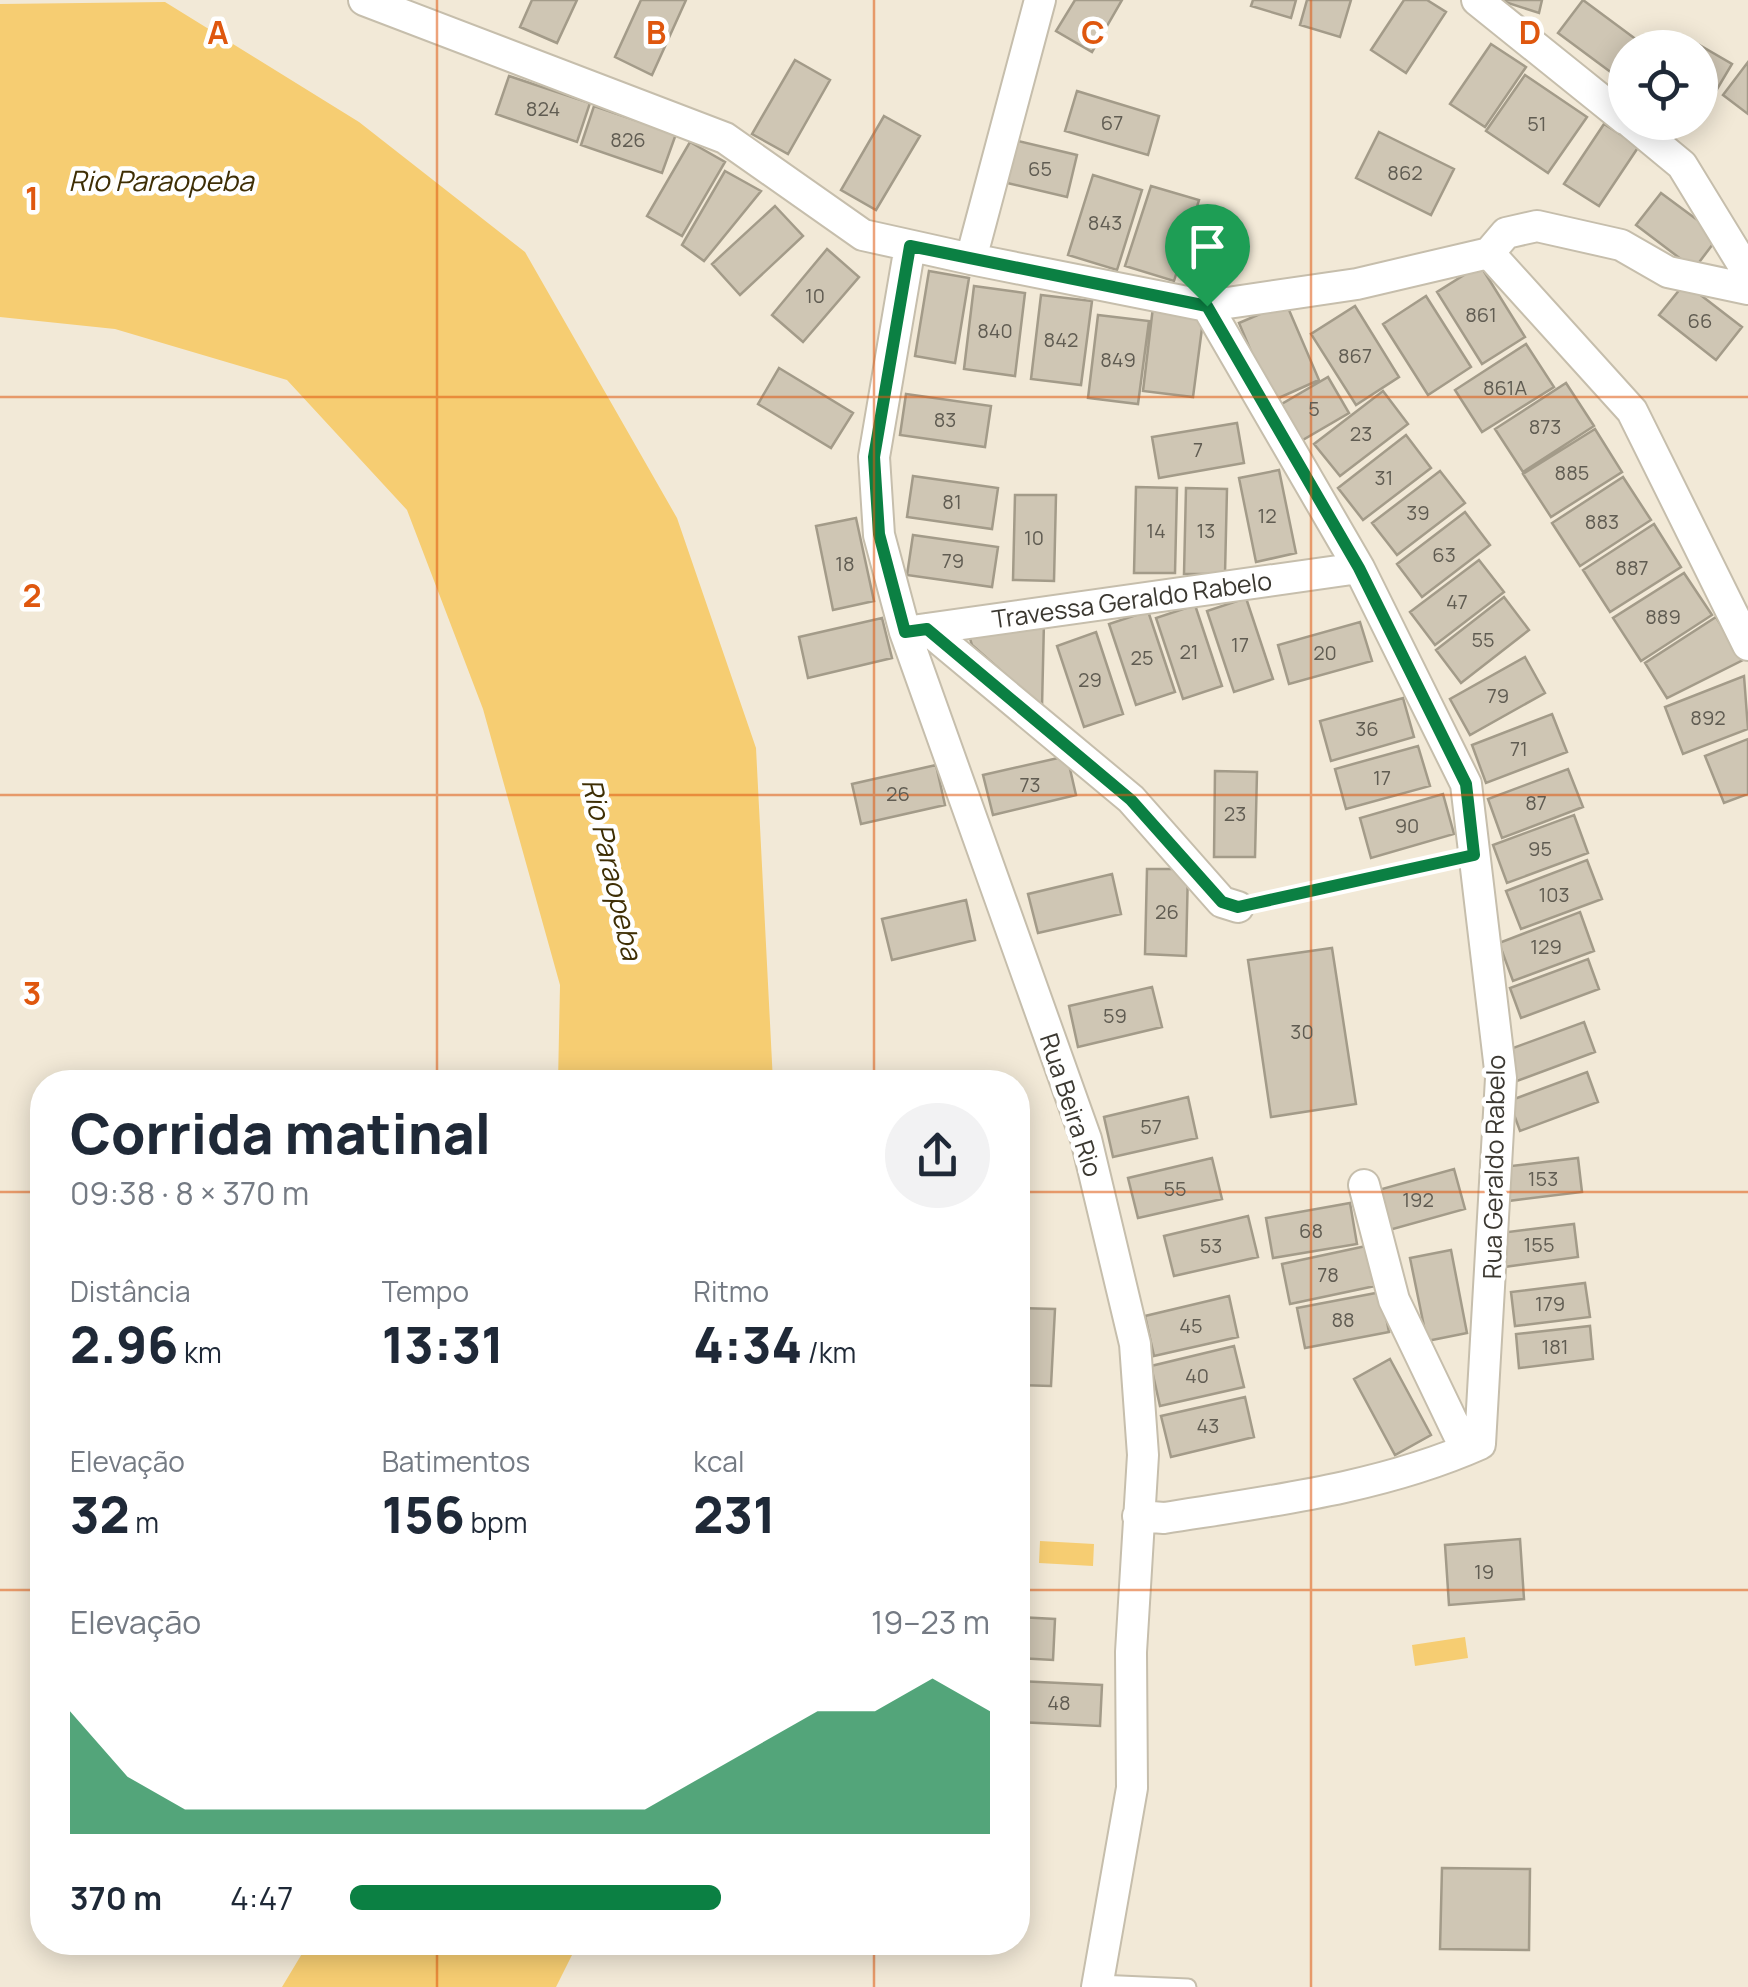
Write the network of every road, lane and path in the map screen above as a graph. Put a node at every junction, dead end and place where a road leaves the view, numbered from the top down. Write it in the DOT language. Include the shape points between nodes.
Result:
graph roads {
  1 [pos="364,0"];
  2 [pos="1040,0"];
  3 [pos="1476,0"];
  4 [pos="1608,106"];
  5 [pos="1651,140"];
  6 [pos="910,246"];
  7 [pos="1490,254"];
  8 [pos="971,260"];
  9 [pos="1748,274"];
  10 [pos="1748,289"];
  11 [pos="1207,306"];
  12 [pos="1359,568"];
  13 [pos="916,631"];
  14 [pos="1748,645"];
  15 [pos="1474,855"];
  16 [pos="1238,907"];
  17 [pos="1364,1185"];
  18 [pos="1466,1450"];
  19 [pos="1138,1516"];
  20 [pos="1097,1985"];
  21 [pos="1188,1987"];
  1 -- 6 [label="street" via="725,138 864,235"];
  2 -- 8 [label="street"];
  3 -- 4 [label="street"];
  5 -- 9 [label="street" via="1682,165"];
  6 -- 8 [label="street"];
  6 -- 13 [label="street, Rua Beira Rio" via="874,457 879,534"];
  7 -- 10 [label="street" via="1506,232 1537,226 1621,245 1668,272"];
  7 -- 11 [label="street" via="1357,284"];
  7 -- 14 [label="street" via="1632,411"];
  8 -- 11 [label="street"];
  11 -- 12 [label="street, Rua Geraldo Rabelo"];
  12 -- 13 [label="street, Travessa Geraldo Rabelo"];
  12 -- 15 [label="street, Rua Geraldo Rabelo" via="1466,784"];
  13 -- 16 [label="street" via="1131,800 1222,902"];
  13 -- 19 [label="street, Rua Beira Rio" via="1086,1139 1135,1344 1143,1455"];
  15 -- 16 [label="path"];
  15 -- 18 [label="street, Rua Geraldo Rabelo" via="1502,1078 1480,1444"];
  17 -- 18 [label="street" via="1394,1300"];
  18 -- 19 [label="street" via="1431,1466 1326,1490 1164,1518"];
  19 -- 20 [label="street, Rua Beira Rio" via="1132,1788"];
  20 -- 21 [label="lane"];
}
